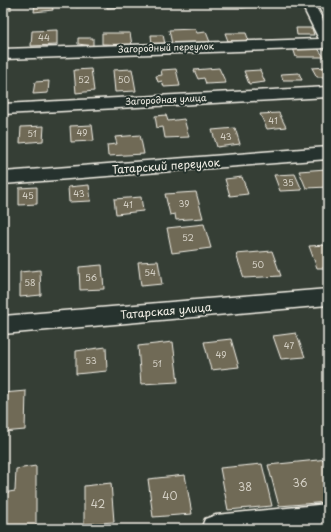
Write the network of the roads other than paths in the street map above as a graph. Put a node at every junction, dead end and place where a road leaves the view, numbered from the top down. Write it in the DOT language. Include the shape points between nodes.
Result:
graph roads {
  1 [pos="308,3"];
  2 [pos="328,42"];
  3 [pos="3,54"];
  4 [pos="328,92"];
  5 [pos="3,109"];
  6 [pos="328,153"];
  7 [pos="3,178"];
  8 [pos="328,297"];
  9 [pos="3,325"];
  10 [pos="328,518"];
  11 [pos="216,529"];
  1 -- 2 [label="street"];
  2 -- 3 [label="street, Загородный переулок"];
  4 -- 5 [label="street, Загородная улица"];
  6 -- 7 [label="street, Татарский переулок"];
  8 -- 9 [label="street, Татарская улица"];
  10 -- 11 [label="street"];
}
